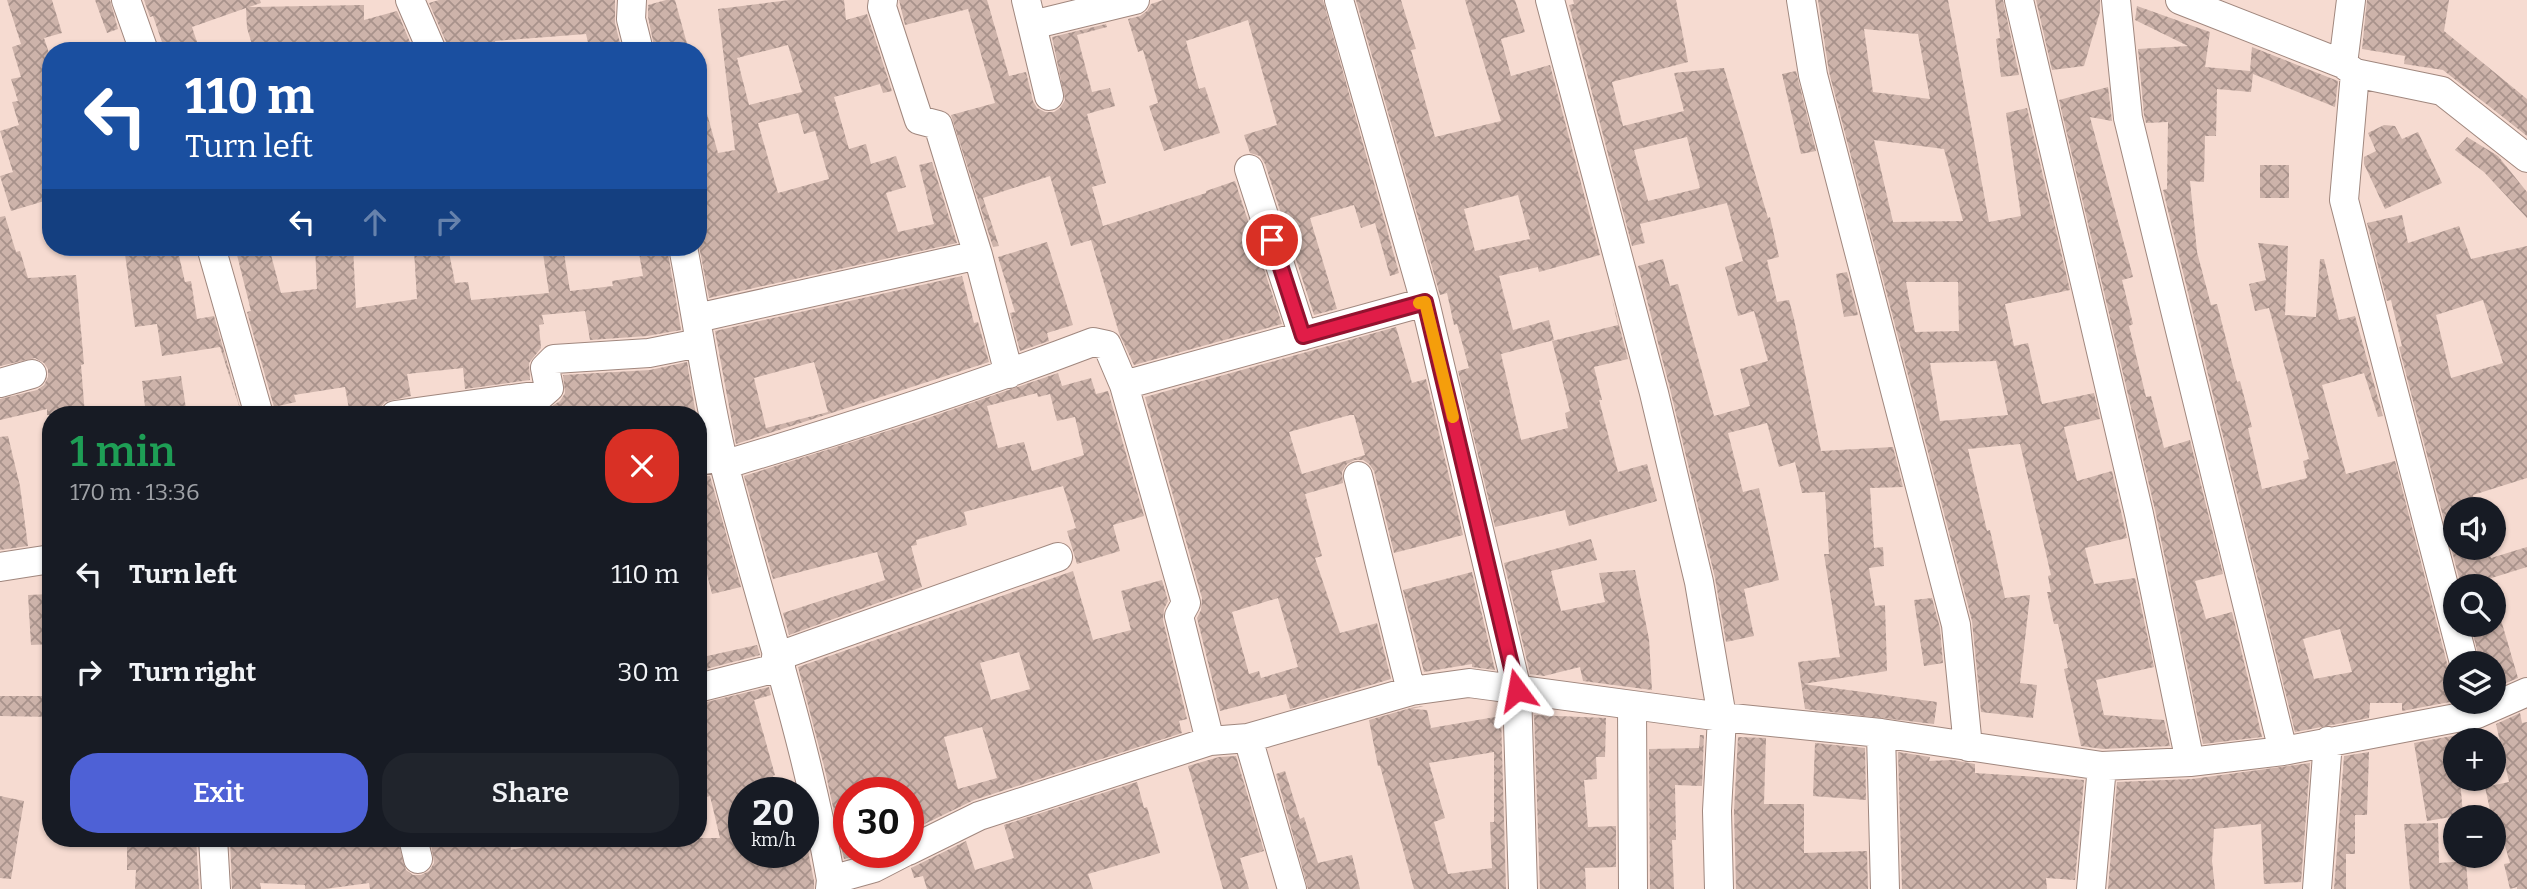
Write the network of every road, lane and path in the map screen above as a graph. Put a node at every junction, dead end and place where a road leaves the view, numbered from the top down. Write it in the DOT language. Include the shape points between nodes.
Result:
graph roads {
  1 [pos="126,0"];
  2 [pos="410,0"];
  3 [pos="632,0"];
  4 [pos="883,0"];
  5 [pos="1135,0"];
  6 [pos="1339,0"];
  7 [pos="1549,0"];
  8 [pos="1801,0"];
  9 [pos="2019,0"];
  10 [pos="2116,0"];
  11 [pos="2180,0"];
  12 [pos="2351,0"];
  13 [pos="1029,13"];
  14 [pos="141,42"];
  15 [pos="428,42"];
  16 [pos="637,42"];
  17 [pos="2349,69"];
  18 [pos="1049,96"];
  19 [pos="2527,158"];
  20 [pos="1249,169"];
  21 [pos="978,255"];
  22 [pos="214,256"];
  23 [pos="685,256"];
  24 [pos="1425,302"];
  25 [pos="698,330"];
  26 [pos="1303,336"];
  27 [pos="32,374"];
  28 [pos="1009,374"];
  29 [pos="0,383"];
  30 [pos="1124,385"];
  31 [pos="255,406"];
  32 [pos="461,406"];
  33 [pos="705,406"];
  34 [pos="707,427"];
  35 [pos="710,459"];
  36 [pos="1358,476"];
  37 [pos="1058,557"];
  38 [pos="42,560"];
  39 [pos="0,567"];
  40 [pos="2461,651"];
  41 [pos="778,662"];
  42 [pos="707,685"];
  43 [pos="1517,690"];
  44 [pos="1411,691"];
  45 [pos="2527,692"];
  46 [pos="2506,699"];
  47 [pos="1633,705"];
  48 [pos="2449,714"];
  49 [pos="1722,716"];
  50 [pos="1881,733"];
  51 [pos="1248,738"];
  52 [pos="1210,741"];
  53 [pos="2328,741"];
  54 [pos="1968,747"];
  55 [pos="2283,751"];
  56 [pos="2190,762"];
  57 [pos="2102,766"];
  58 [pos="924,843"];
  59 [pos="214,847"];
  60 [pos="874,868"];
  61 [pos="830,885"];
  62 [pos="216,889"];
  63 [pos="1292,889"];
  64 [pos="1523,889"];
  65 [pos="1633,889"];
  66 [pos="1719,889"];
  67 [pos="1885,889"];
  68 [pos="2091,889"];
  69 [pos="2317,889"];
  1 -- 14 [label="street"];
  2 -- 15 [label="street"];
  3 -- 16 [label="street"];
  4 -- 21 [label="street" via="919,120 937,125"];
  5 -- 13 [label="street"];
  6 -- 24 [label="street"];
  7 -- 49 [label="street" via="1693,555"];
  8 -- 54 [label="street" via="1813,75 1956,625"];
  9 -- 56 [label="street" via="2139,514"];
  10 -- 55 [label="street" via="2128,118"];
  11 -- 17 [label="street"];
  12 -- 17 [label="street"];
  13 -- 18 [label="street"];
  17 -- 19 [label="street" via="2442,91"];
  17 -- 40 [label="street" via="2344,200"];
  20 -- 26 [label="street"];
  21 -- 25 [label="street"];
  21 -- 28 [label="street"];
  22 -- 31 [label="street"];
  23 -- 25 [label="street"];
  24 -- 26 [label="street"];
  24 -- 43 [label="street"];
  25 -- 32 [label="street" via="649,353 554,359 545,368 549,388 541,395"];
  25 -- 33 [label="street"];
  26 -- 30 [label="street"];
  27 -- 29 [label="street"];
  28 -- 30 [label="street" via="1093,342 1107,345"];
  28 -- 35 [label="street" via="733,461"];
  30 -- 52 [label="street" via="1186,603 1179,616"];
  34 -- 35 [label="street"];
  35 -- 41 [label="street"];
  36 -- 44 [label="street"];
  37 -- 41 [label="street"];
  38 -- 39 [label="street"];
  41 -- 42 [label="street"];
  41 -- 61 [label="street" via="819,813"];
  43 -- 44 [label="street" via="1469,683"];
  43 -- 47 [label="street"];
  43 -- 64 [label="street"];
  44 -- 51 [label="street"];
  45 -- 46 [label="street"];
  47 -- 49 [label="street"];
  47 -- 65 [label="street"];
  48 -- 53 [label="street"];
  49 -- 50 [label="street"];
  49 -- 66 [label="street"];
  50 -- 54 [label="street"];
  50 -- 67 [label="street"];
  51 -- 52 [label="street"];
  51 -- 63 [label="street"];
  52 -- 58 [label="street" via="979,816"];
  53 -- 55 [label="street"];
  53 -- 69 [label="street"];
  54 -- 57 [label="street"];
  55 -- 56 [label="street"];
  56 -- 57 [label="street"];
  57 -- 68 [label="street"];
  59 -- 62 [label="street"];
  60 -- 61 [label="street"];
}
